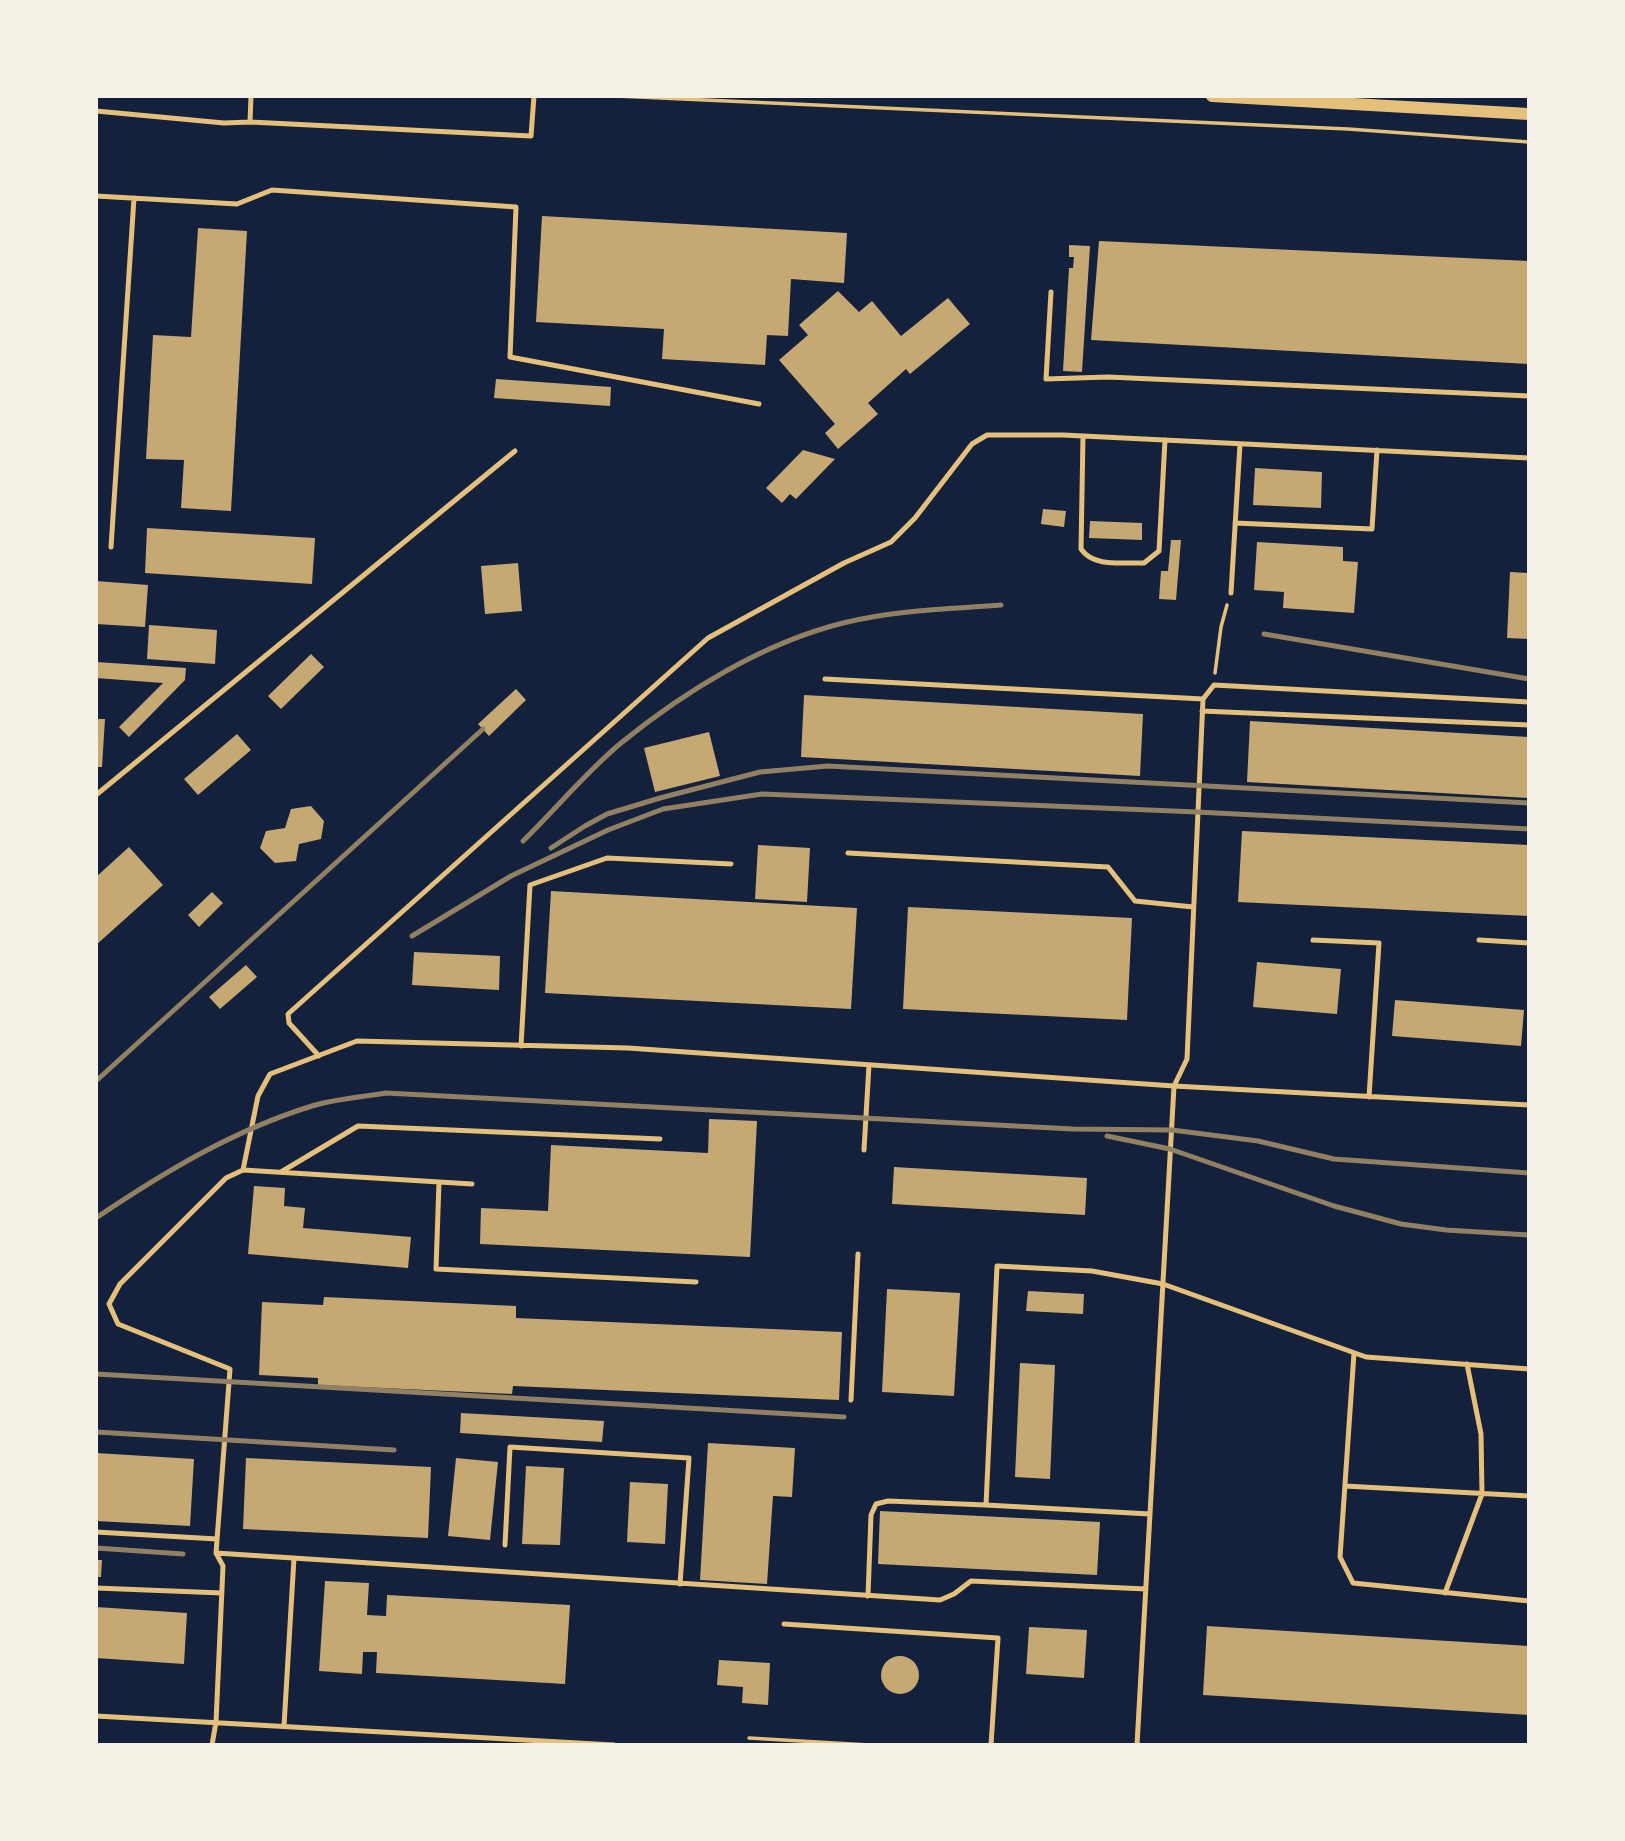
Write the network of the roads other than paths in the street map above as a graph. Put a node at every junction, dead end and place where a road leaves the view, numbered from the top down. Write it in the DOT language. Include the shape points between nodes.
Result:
graph roads {
  1 [pos="251,96"];
  2 [pos="534,96"];
  3 [pos="1212,96"];
  4 [pos="96,111"];
  5 [pos="1529,114"];
  6 [pos="250,122"];
  7 [pos="96,196"];
  8 [pos="134,198"];
  9 [pos="1051,292"];
  10 [pos="1529,396"];
  11 [pos="759,404"];
  12 [pos="1083,436"];
  13 [pos="1165,440"];
  14 [pos="1240,444"];
  15 [pos="1377,450"];
  16 [pos="515,451"];
  17 [pos="1529,458"];
  18 [pos="1235,523"];
  19 [pos="111,547"];
  20 [pos="1231,593"];
  21 [pos="825,679"];
  22 [pos="1203,699"];
  23 [pos="1529,702"];
  24 [pos="1202,711"];
  25 [pos="1529,725"];
  26 [pos="96,795"];
  27 [pos="848,853"];
  28 [pos="731,864"];
  29 [pos="1193,907"];
  30 [pos="1313,940"];
  31 [pos="1479,940"];
  32 [pos="1529,943"];
  33 [pos="521,1045"];
  34 [pos="319,1056"];
  35 [pos="869,1065"];
  36 [pos="1174,1086"];
  37 [pos="1369,1097"];
  38 [pos="1529,1105"];
  39 [pos="660,1139"];
  40 [pos="864,1150"];
  41 [pos="243,1170"];
  42 [pos="281,1172"];
  43 [pos="439,1182"];
  44 [pos="472,1184"];
  45 [pos="858,1254"];
  46 [pos="696,1282"];
  47 [pos="1163,1284"];
  48 [pos="1354,1353"];
  49 [pos="1467,1364"];
  50 [pos="1529,1369"];
  51 [pos="851,1400"];
  52 [pos="1345,1486"];
  53 [pos="1482,1493"];
  54 [pos="1529,1496"];
  55 [pos="986,1505"];
  56 [pos="1150,1514"];
  57 [pos="96,1532"];
  58 [pos="217,1539"];
  59 [pos="505,1545"];
  60 [pos="216,1553"];
  61 [pos="294,1559"];
  62 [pos="680,1584"];
  63 [pos="96,1588"];
  64 [pos="1146,1590"];
  65 [pos="222,1593"];
  66 [pos="1445,1593"];
  67 [pos="868,1596"];
  68 [pos="1529,1601"];
  69 [pos="785,1624"];
  70 [pos="96,1716"];
  71 [pos="216,1722"];
  72 [pos="284,1726"];
  73 [pos="212,1745"];
  74 [pos="614,1745"];
  75 [pos="991,1745"];
  76 [pos="1137,1745"];
  1 -- 6 [label="lane"];
  2 -- 6 [label="lane" via="531,136"];
  3 -- 5 [label="street"];
  4 -- 6 [label="lane"];
  7 -- 8 [label="lane"];
  8 -- 11 [label="lane" via="237,204 272,190 516,206 510,357"];
  8 -- 19 [label="lane"];
  9 -- 10 [label="lane" via="1046,379 1108,377"];
  12 -- 13 [label="lane"];
  12 -- 13 [label="lane" via="1081,549 1095,561 1144,563 1159,551"];
  12 -- 34 [label="lane" via="987,435 972,444 891,542 708,638 288,1014 289,1023"];
  13 -- 14 [label="lane"];
  14 -- 15 [label="lane"];
  14 -- 18 [label="lane"];
  15 -- 17 [label="lane"];
  15 -- 18 [label="lane" via="1372,529"];
  16 -- 26 [label="lane"];
  18 -- 20 [label="lane"];
  21 -- 22 [label="lane"];
  22 -- 23 [label="lane" via="1214,685"];
  22 -- 24 [label="lane"];
  24 -- 25 [label="lane"];
  24 -- 29 [label="lane"];
  27 -- 29 [label="lane" via="1108,867 1135,901"];
  28 -- 33 [label="lane" via="607,858 530,885"];
  29 -- 36 [label="lane" via="1187,1059"];
  30 -- 37 [label="lane" via="1379,943"];
  31 -- 32 [label="lane"];
  33 -- 34 [label="lane" via="357,1041"];
  33 -- 35 [label="lane"];
  34 -- 41 [label="lane" via="270,1074 258,1096"];
  35 -- 36 [label="lane"];
  35 -- 40 [label="lane"];
  36 -- 37 [label="lane"];
  36 -- 47 [label="lane"];
  37 -- 38 [label="lane"];
  39 -- 42 [label="lane" via="358,1126"];
  41 -- 42 [label="lane"];
  41 -- 58 [label="lane" via="226,1178 120,1283 109,1304 118,1324 230,1369"];
  42 -- 43 [label="lane"];
  43 -- 44 [label="lane"];
  43 -- 46 [label="lane" via="436,1269"];
  45 -- 51 [label="lane"];
  47 -- 48 [label="lane"];
  47 -- 55 [label="lane" via="1091,1271 998,1266"];
  47 -- 56 [label="lane"];
  48 -- 49 [label="lane"];
  48 -- 52 [label="lane"];
  49 -- 50 [label="lane"];
  49 -- 53 [label="lane" via="1481,1434"];
  52 -- 53 [label="lane"];
  52 -- 66 [label="lane" via="1340,1557 1353,1583"];
  53 -- 54 [label="lane"];
  53 -- 66 [label="lane"];
  55 -- 56 [label="lane"];
  55 -- 67 [label="lane" via="876,1504 871,1515"];
  56 -- 64 [label="lane"];
  57 -- 58 [label="lane"];
  58 -- 60 [label="lane"];
  59 -- 62 [label="lane" via="510,1447 689,1458"];
  60 -- 61 [label="lane"];
  60 -- 65 [label="lane" via="223,1566"];
  61 -- 62 [label="lane"];
  61 -- 72 [label="lane"];
  62 -- 67 [label="lane"];
  63 -- 65 [label="lane"];
  64 -- 67 [label="lane" via="971,1581 940,1600"];
  64 -- 76 [label="lane"];
  65 -- 71 [label="lane"];
  66 -- 68 [label="lane"];
  69 -- 75 [label="lane" via="998,1638"];
  70 -- 71 [label="lane"];
  71 -- 72 [label="lane"];
  71 -- 73 [label="lane"];
  72 -- 74 [label="lane"];
}
